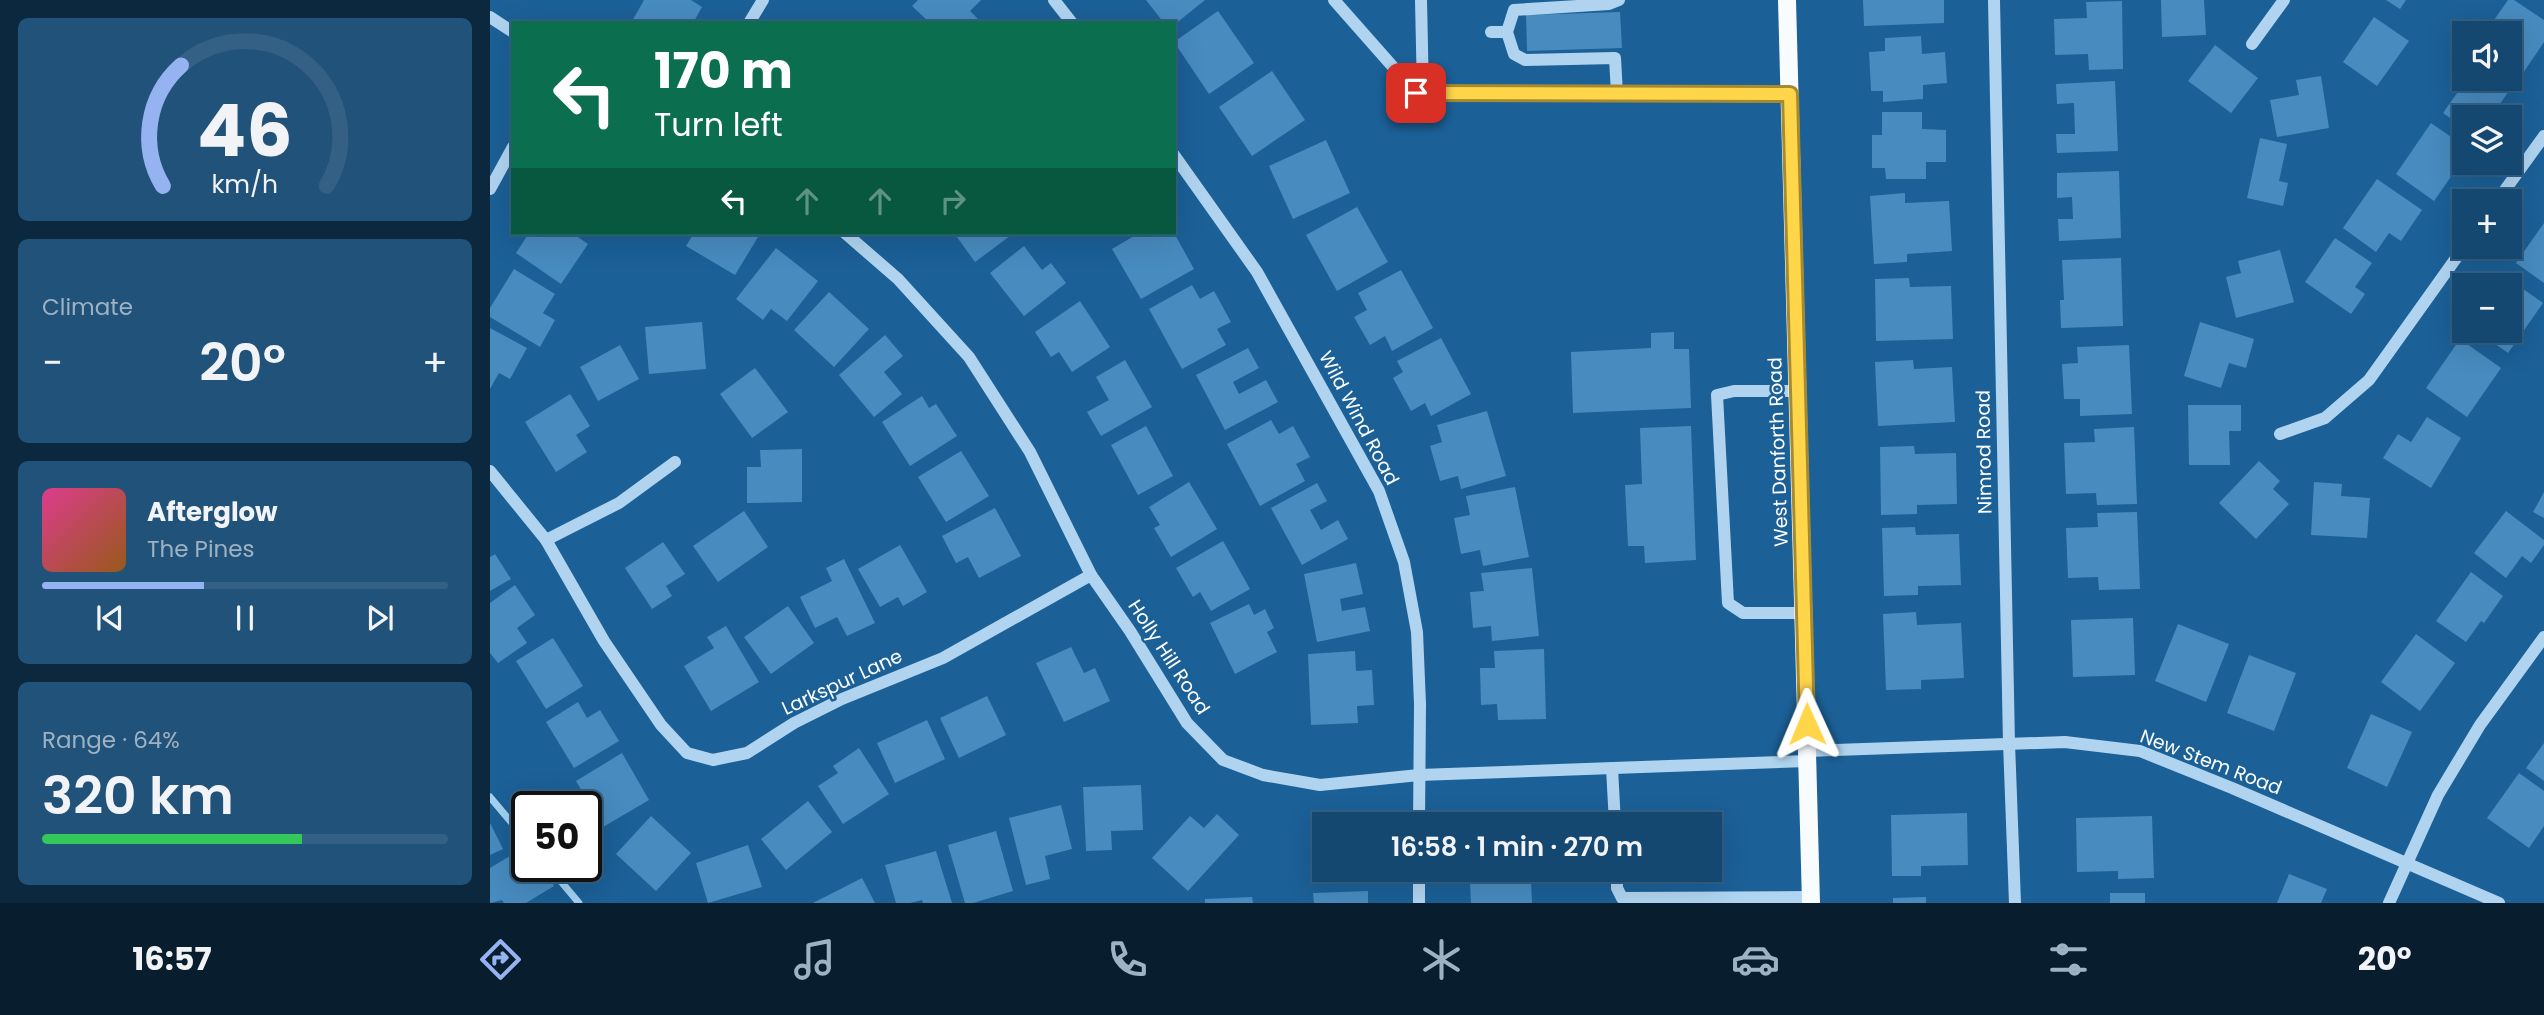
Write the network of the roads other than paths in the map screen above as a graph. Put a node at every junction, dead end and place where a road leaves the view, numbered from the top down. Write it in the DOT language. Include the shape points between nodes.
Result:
graph roads {
  1 [pos="763,0"];
  2 [pos="1054,0"];
  3 [pos="1334,0"];
  4 [pos="1421,0"];
  5 [pos="1619,0"];
  6 [pos="1787,0"];
  7 [pos="1994,0"];
  8 [pos="2284,0"];
  9 [pos="490,17"];
  10 [pos="751,21"];
  11 [pos="1070,21"];
  12 [pos="511,31"];
  13 [pos="1491,32"];
  14 [pos="1507,32"];
  15 [pos="2252,44"];
  16 [pos="1423,93"];
  17 [pos="1617,93"];
  18 [pos="1790,94"];
  19 [pos="2544,136"];
  20 [pos="511,151"];
  21 [pos="1176,158"];
  22 [pos="490,188"];
  23 [pos="2506,189"];
  24 [pos="847,235"];
  25 [pos="2455,259"];
  26 [pos="1798,391"];
  27 [pos="2280,434"];
  28 [pos="675,462"];
  29 [pos="490,471"];
  30 [pos="546,540"];
  31 [pos="1091,575"];
  32 [pos="1804,613"];
  33 [pos="2544,637"];
  34 [pos="2009,743"];
  35 [pos="1807,756"];
  36 [pos="1612,768"];
  37 [pos="1419,775"];
  38 [pos="1419,812"];
  39 [pos="1614,812"];
  40 [pos="2406,864"];
  41 [pos="1419,882"];
  42 [pos="1617,882"];
  43 [pos="1811,900"];
  44 [pos="1419,903"];
  45 [pos="2015,903"];
  46 [pos="2389,903"];
  47 [pos="2499,903"];
  1 -- 10 [label="street"];
  2 -- 11 [label="street"];
  3 -- 16 [label="street" via="1416,93"];
  4 -- 16 [label="street"];
  5 -- 14 [label="street" via="1609,5 1514,10"];
  6 -- 18 [label="main road, West Danforth Road"];
  7 -- 34 [label="street, Nimrod Road"];
  8 -- 15 [label="street"];
  9 -- 12 [label="street"];
  13 -- 14 [label="street"];
  14 -- 17 [label="street" via="1514,54 1525,60 1615,58"];
  16 -- 17 [label="street"];
  17 -- 18 [label="street"];
  18 -- 26 [label="main road, West Danforth Road"];
  19 -- 23 [label="street"];
  20 -- 22 [label="street"];
  21 -- 37 [label="street, Wild Wind Road" via="1257,272 1379,491 1404,562 1418,632"];
  24 -- 31 [label="street, Holly Hill Road" via="898,279 969,357 1030,452"];
  25 -- 27 [label="street" via="2369,380 2325,418"];
  26 -- 32 [label="main road, West Danforth Road"];
  26 -- 32 [label="street" via="1717,395 1728,603 1742,613"];
  28 -- 30 [label="street" via="619,503"];
  29 -- 30 [label="street, Larkspur Lane"];
  30 -- 31 [label="street, Larkspur Lane" via="604,641 660,725 687,753 713,760 747,753 842,699 943,658"];
  31 -- 37 [label="street, Holly Hill Road" via="1187,723 1223,760 1263,775 1320,785"];
  32 -- 35 [label="main road, West Danforth Road"];
  33 -- 40 [label="street" via="2480,725 2438,795"];
  34 -- 35 [label="street, New Stem Road"];
  34 -- 40 [label="street, New Stem Road" via="2066,742 2140,751"];
  34 -- 45 [label="street, Nimrod Road"];
  35 -- 36 [label="street, Holly Hill Road"];
  35 -- 43 [label="main road, West Danforth Road"];
  36 -- 37 [label="street, Holly Hill Road"];
  36 -- 39 [label="street"];
  37 -- 38 [label="street, Wild Wind Road"];
  40 -- 46 [label="street"];
  40 -- 47 [label="street, New Stem Road"];
  41 -- 44 [label="street"];
  42 -- 43 [label="street" via="1622,898"];
}
